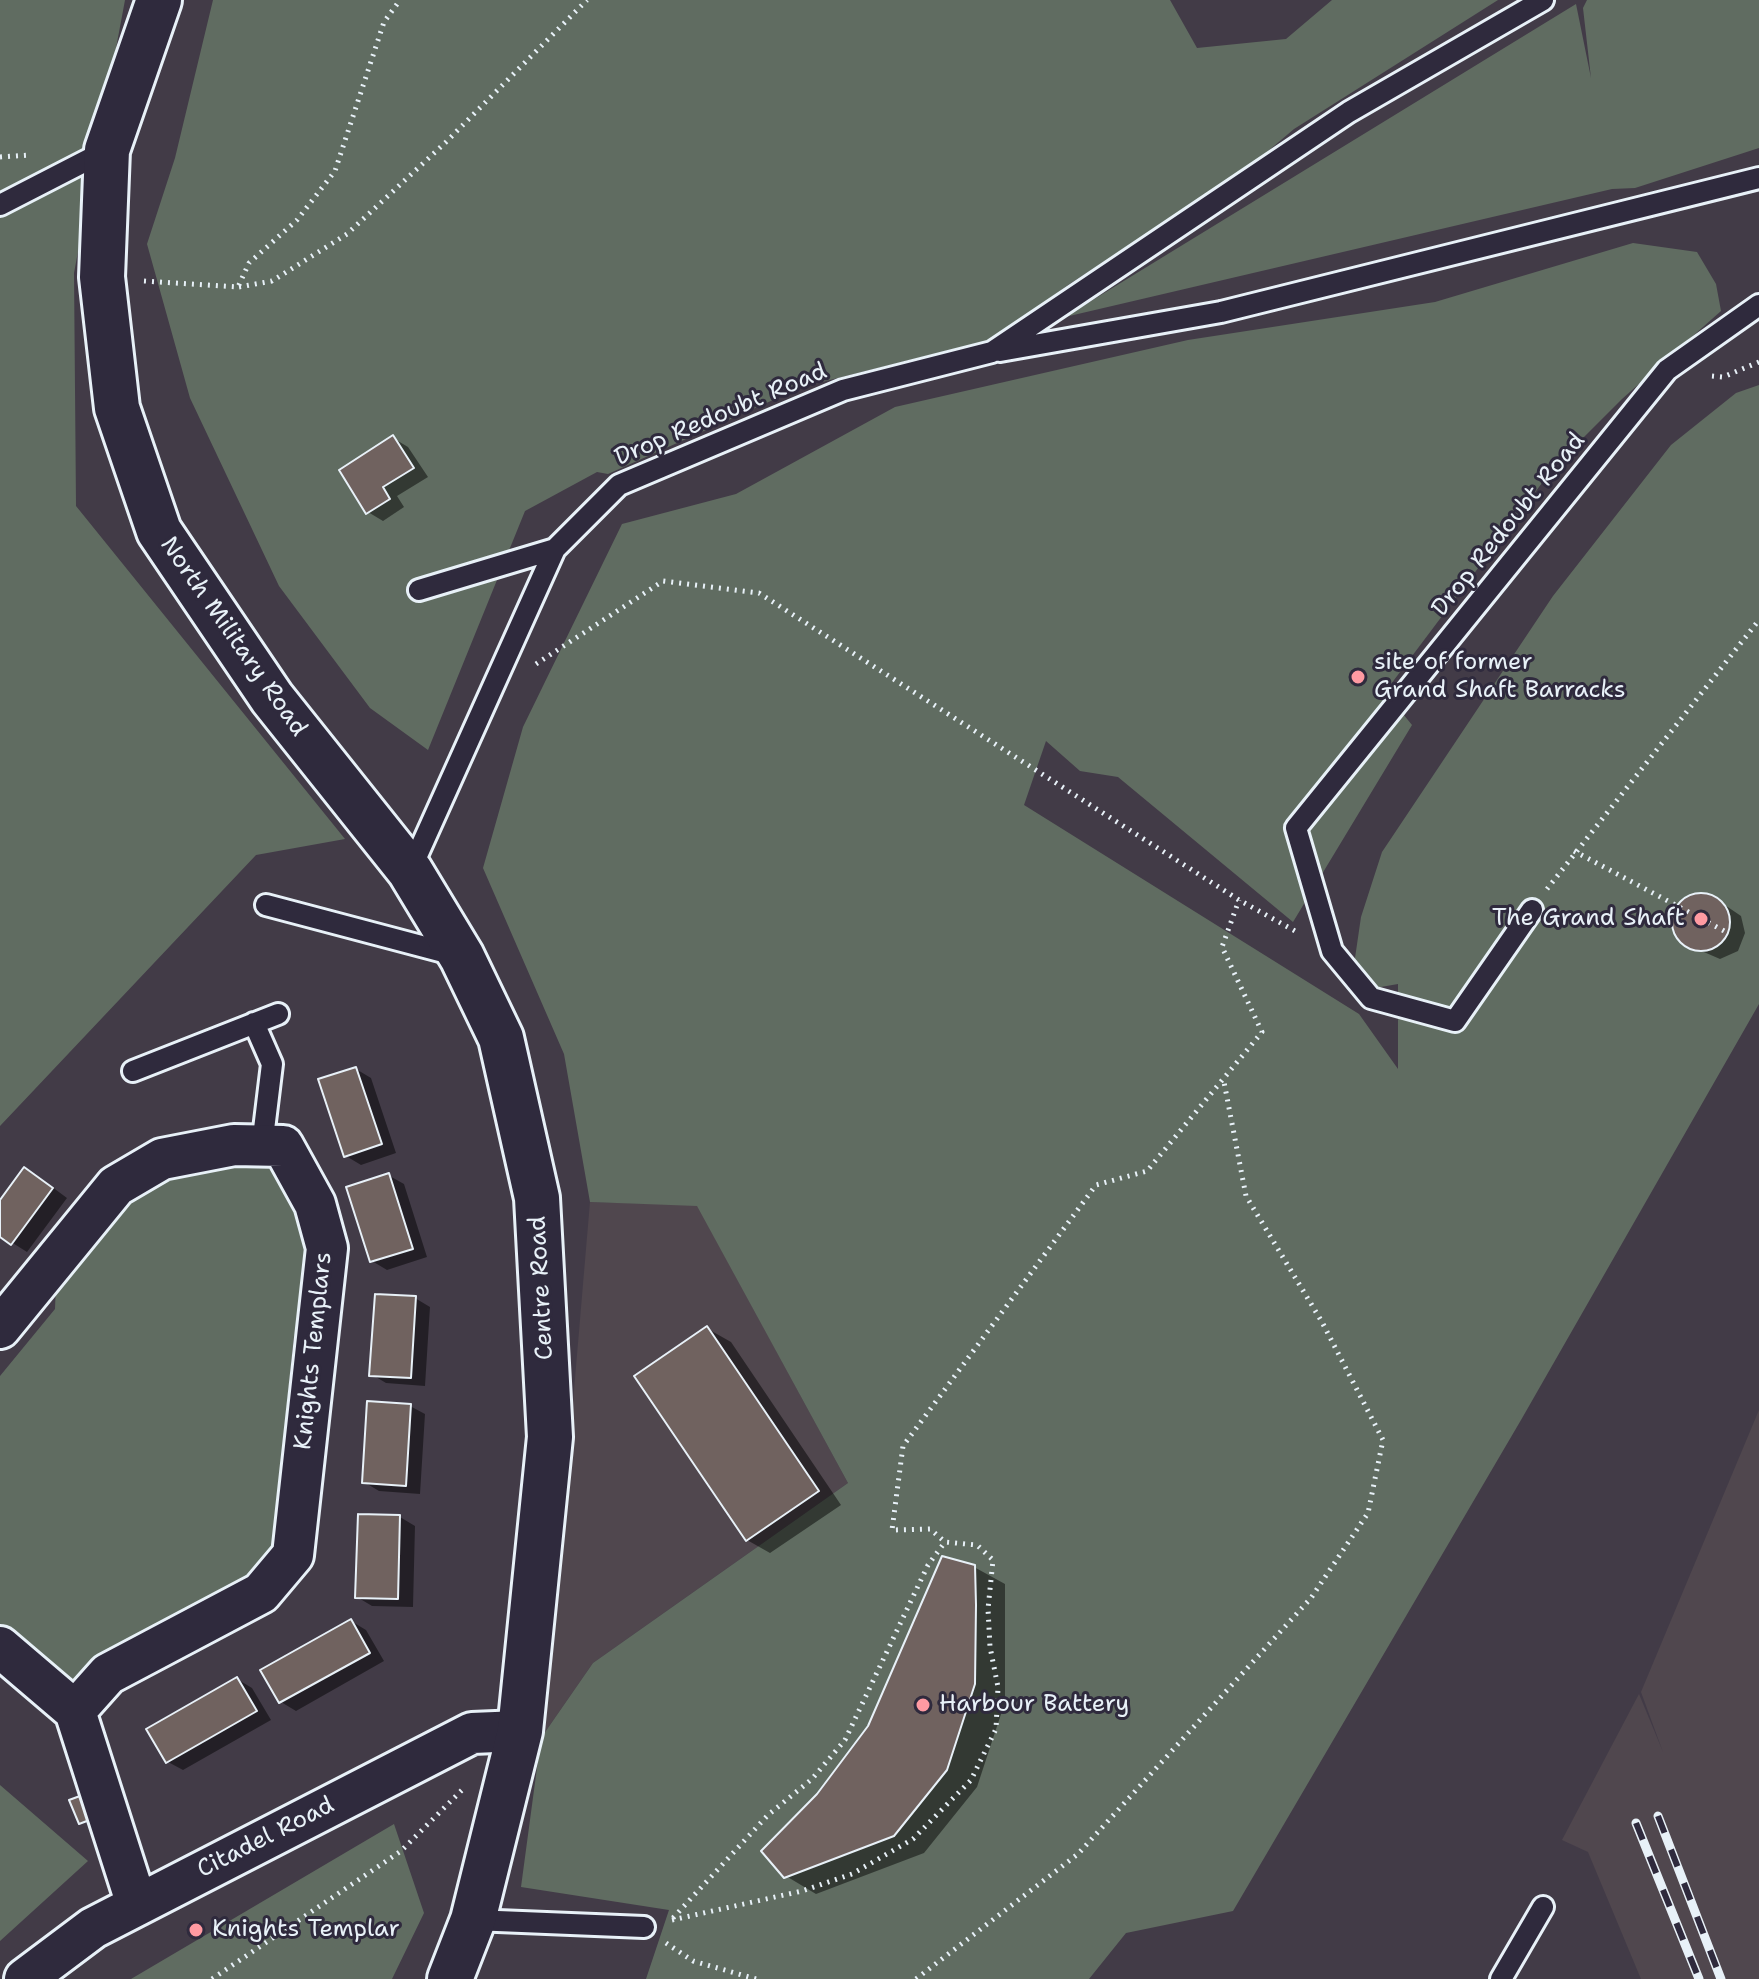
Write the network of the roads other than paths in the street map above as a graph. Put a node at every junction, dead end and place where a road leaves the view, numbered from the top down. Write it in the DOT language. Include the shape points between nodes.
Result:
graph roads {
  1 [pos="159,0"];
  2 [pos="1543,0"];
  3 [pos="107,150"];
  4 [pos="1759,178"];
  5 [pos="0,205"];
  6 [pos="1759,305"];
  7 [pos="992,352"];
  8 [pos="555,549"];
  9 [pos="419,590"];
  10 [pos="410,871"];
  11 [pos="266,905"];
  12 [pos="1532,910"];
  13 [pos="462,957"];
  14 [pos="278,1014"];
  15 [pos="254,1023"];
  16 [pos="133,1071"];
  17 [pos="262,1146"];
  18 [pos="0,1328"];
  19 [pos="0,1647"];
  20 [pos="75,1711"];
  21 [pos="520,1731"];
  22 [pos="137,1905"];
  23 [pos="1543,1907"];
  24 [pos="473,1920"];
  25 [pos="644,1927"];
  26 [pos="25,1979"];
  27 [pos="450,1979"];
  28 [pos="1501,1979"];
  1 -- 3 [label="street, North Military Road"];
  2 -- 7 [label="lane, Drop Redoubt Road" via="1349,112"];
  3 -- 5 [label="lane"];
  3 -- 10 [label="street, North Military Road" via="102,277 117,408 159,531 272,698"];
  4 -- 7 [label="lane, Drop Redoubt Road" via="1221,312"];
  6 -- 12 [label="lane, Drop Redoubt Road" via="1667,370 1296,828 1332,951 1371,998 1455,1021"];
  7 -- 8 [label="lane, Drop Redoubt Road" via="843,390 619,485"];
  8 -- 9 [label="lane"];
  8 -- 10 [label="lane, Drop Redoubt Road"];
  10 -- 13 [label="street, Centre Road"];
  11 -- 13 [label="lane"];
  13 -- 21 [label="street, Centre Road" via="501,1038 537,1198 550,1437"];
  14 -- 15 [label="lane"];
  15 -- 16 [label="lane"];
  15 -- 17 [label="lane" via="272,1064"];
  17 -- 18 [label="street" via="234,1145 162,1159 116,1186"];
  17 -- 20 [label="street, Knights Templars" via="283,1146 315,1204 327,1248 293,1555 261,1593 108,1674"];
  19 -- 20 [label="street"];
  20 -- 22 [label="street"];
  21 -- 22 [label="street, Citadel Road" via="472,1733"];
  21 -- 24 [label="street, Centre Road"];
  22 -- 26 [label="street, Citadel Road" via="93,1928"];
  23 -- 28 [label="lane"];
  24 -- 25 [label="lane"];
  24 -- 27 [label="street, Centre Road"];
}
